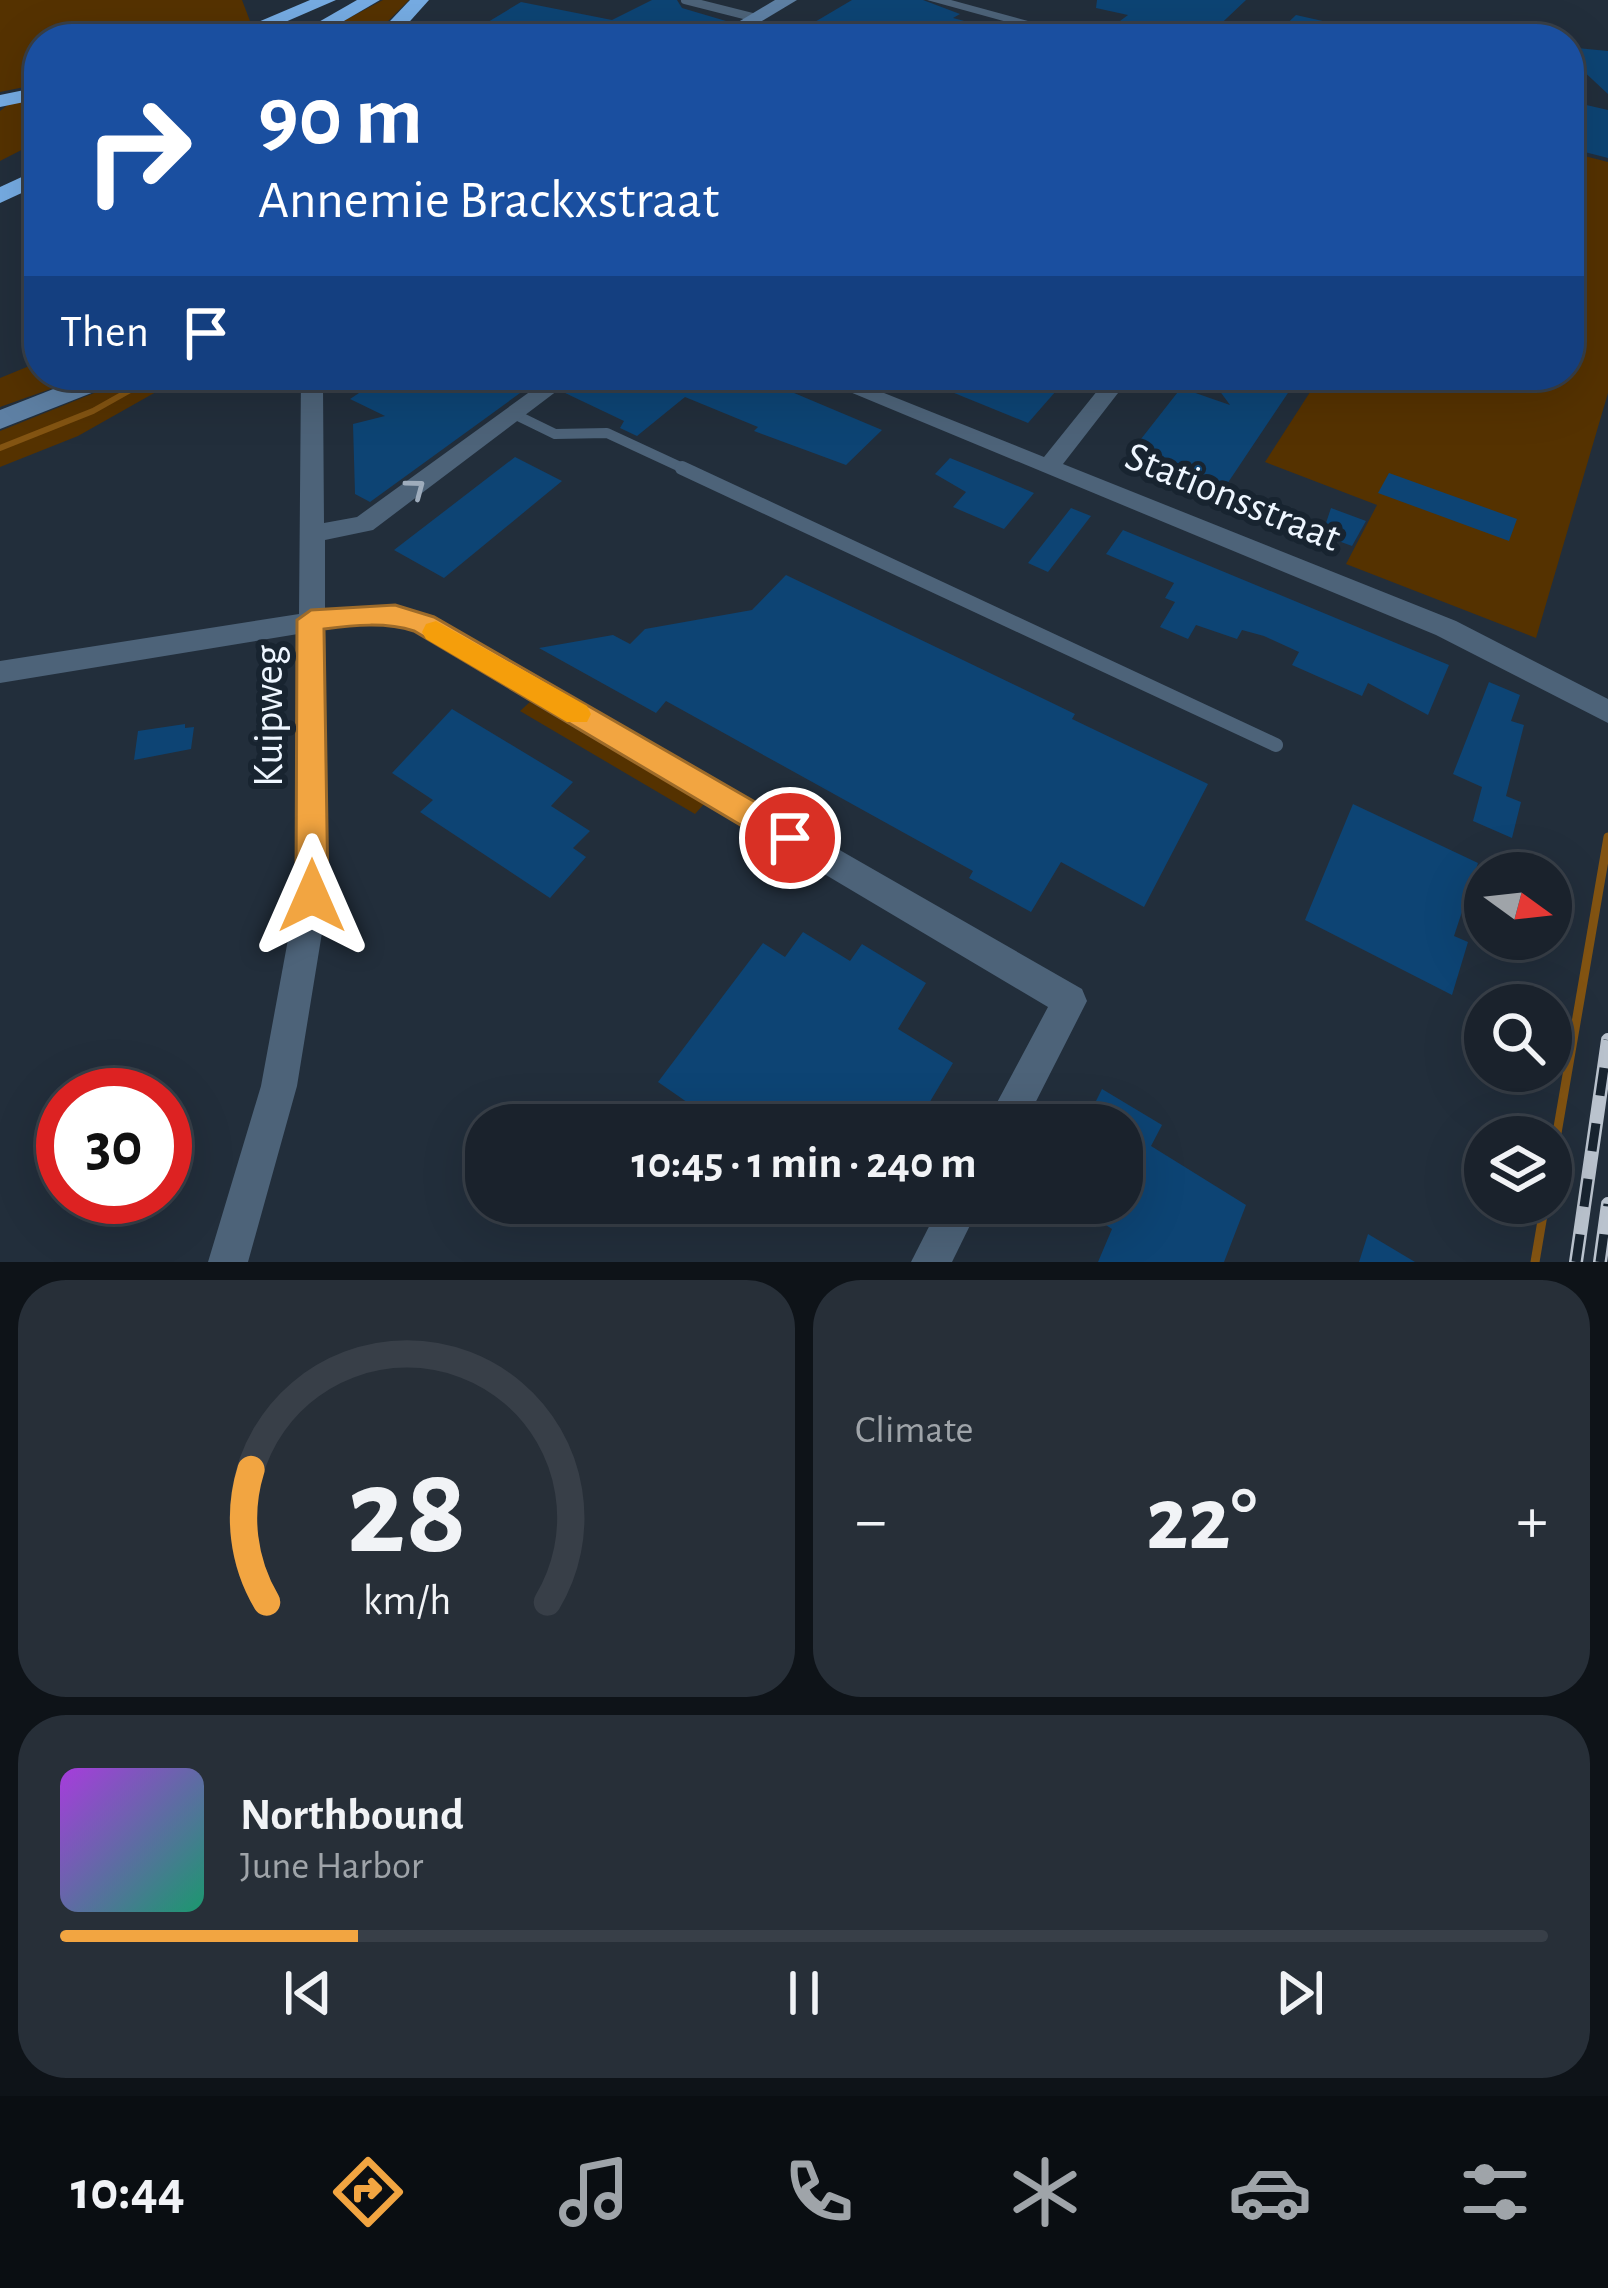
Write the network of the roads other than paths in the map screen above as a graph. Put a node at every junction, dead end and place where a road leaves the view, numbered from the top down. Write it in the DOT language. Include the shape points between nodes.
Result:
graph roads {
  1 [pos="326,0"];
  2 [pos="340,0"];
  3 [pos="371,0"];
  4 [pos="419,0"];
  5 [pos="685,0"];
  6 [pos="788,0"];
  7 [pos="934,0"];
  8 [pos="755,18"];
  9 [pos="266,24"];
  10 [pos="293,24"];
  11 [pos="326,24"];
  12 [pos="396,24"];
  13 [pos="745,24"];
  14 [pos="1029,24"];
  15 [pos="75,390"];
  16 [pos="312,390"];
  17 [pos="547,390"];
  18 [pos="857,390"];
  19 [pos="1109,390"];
  20 [pos="514,414"];
  21 [pos="0,420"];
  22 [pos="1047,467"];
  23 [pos="311,534"];
  24 [pos="311,620"];
  25 [pos="0,672"];
  26 [pos="1608,712"];
  27 [pos="1276,745"];
  28 [pos="1015,1104"];
  29 [pos="951,1224"];
  30 [pos="228,1262"];
  31 [pos="931,1262"];
  1 -- 9 [label="highway"];
  2 -- 10 [label="highway"];
  3 -- 11 [label="highway"];
  4 -- 12 [label="highway"];
  5 -- 8 [label="lane"];
  6 -- 8 [label="main road"];
  7 -- 14 [label="street"];
  8 -- 13 [label="main road"];
  15 -- 21 [label="main road"];
  16 -- 23 [label="street, Kuipweg"];
  17 -- 20 [label="street"];
  18 -- 22 [label="street, Stationsstraat"];
  19 -- 22 [label="street"];
  23 -- 20 [label="street, one-way" via="364,524"];
  20 -- 27 [label="lane" via="555,434 608,433"];
  22 -- 26 [label="street, Stationsstraat" via="1446,628"];
  23 -- 24 [label="street, Kuipweg"];
  24 -- 25 [label="street"];
  24 -- 28 [label="street" via="368,614 424,624 1070,1001"];
  24 -- 30 [label="street, Kuipweg" via="312,896 279,1086"];
  29 -- 31 [label="street"];
}
